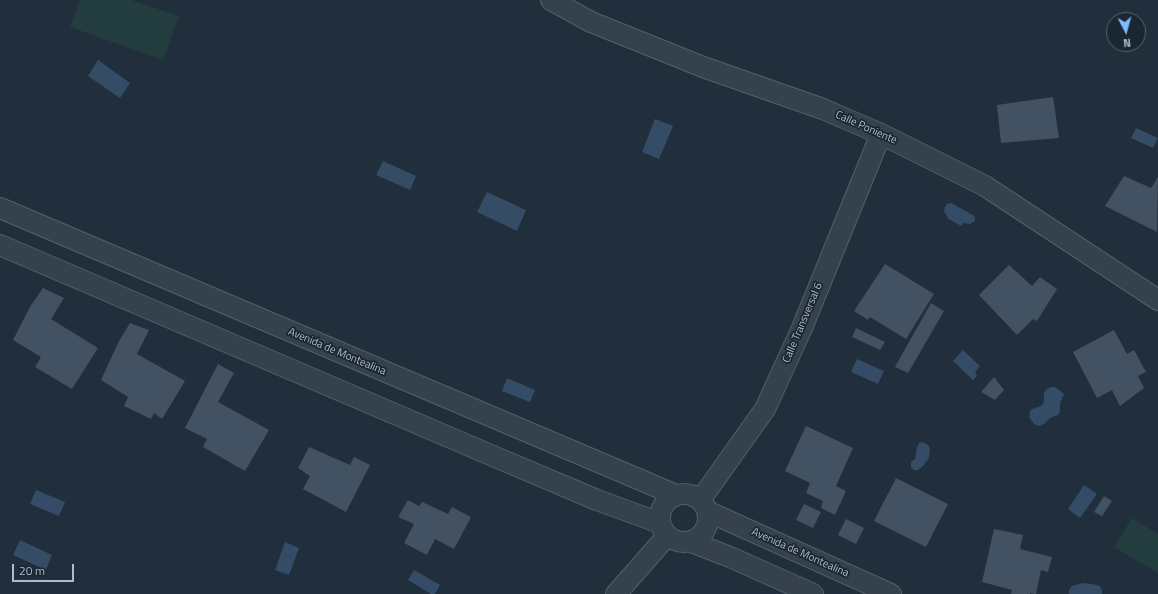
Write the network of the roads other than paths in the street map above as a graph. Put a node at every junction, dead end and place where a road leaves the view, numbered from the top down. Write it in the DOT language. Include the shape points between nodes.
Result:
graph roads {
  1 [pos="551,0"];
  2 [pos="881,134"];
  3 [pos="0,208"];
  4 [pos="0,245"];
  5 [pos="1158,300"];
  6 [pos="676,495"];
  7 [pos="705,506"];
  8 [pos="664,529"];
  9 [pos="691,542"];
  10 [pos="616,594"];
  11 [pos="813,594"];
  12 [pos="890,594"];
  1 -- 2 [label="street, Calle Poniente" via="591,22 703,67 823,109"];
  2 -- 5 [label="street, Calle Poniente" via="986,186"];
  2 -- 7 [label="street, Calle Transversal 6" via="802,328 765,409"];
  3 -- 6 [label="street, Avenida de Montealina"];
  4 -- 8 [label="street"];
  6 -- 7 [label="street" via="693,495"];
  6 -- 8 [label="street" via="668,499 663,506 660,515"];
  7 -- 9 [label="street" via="709,522 706,531 700,538"];
  7 -- 12 [label="street, Avenida de Montealina"];
  8 -- 9 [label="street" via="674,541"];
  8 -- 10 [label="street"];
  9 -- 11 [label="street"];
}
